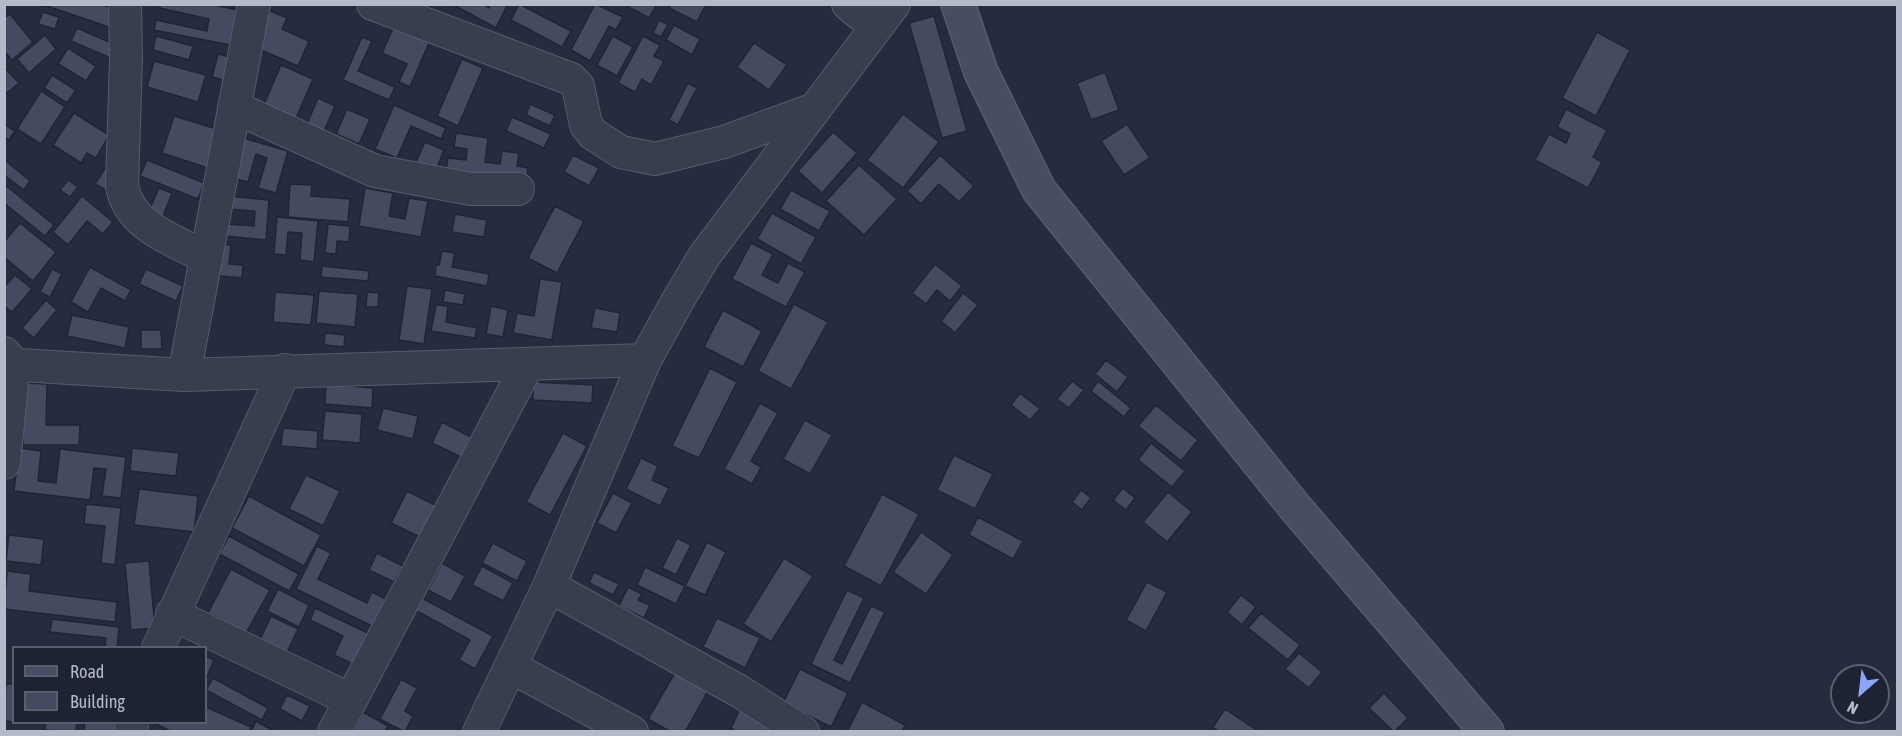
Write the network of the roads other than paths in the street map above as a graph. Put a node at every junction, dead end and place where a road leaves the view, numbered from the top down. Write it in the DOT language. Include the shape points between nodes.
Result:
graph roads {
  1 [pos="125,4"];
  2 [pos="254,4"];
  3 [pos="373,4"];
  4 [pos="848,4"];
  5 [pos="958,4"];
  6 [pos="885,16"];
  7 [pos="234,106"];
  8 [pos="817,108"];
  9 [pos="518,189"];
  10 [pos="206,257"];
  11 [pos="8,360"];
  12 [pos="645,360"];
  13 [pos="528,364"];
  14 [pos="285,370"];
  15 [pos="184,375"];
  16 [pos="4,463"];
  17 [pos="549,586"];
  18 [pos="172,614"];
  19 [pos="159,646"];
  20 [pos="511,667"];
  21 [pos="351,700"];
  22 [pos="334,732"];
  23 [pos="479,732"];
  24 [pos="632,732"];
  25 [pos="803,732"];
  26 [pos="1487,732"];
  1 -- 10 [label="street" via="125,200 150,227"];
  2 -- 7 [label="street"];
  3 -- 8 [label="street" via="571,80 578,86 586,125 621,153 655,159 671,157 753,133"];
  4 -- 6 [label="street"];
  5 -- 26 [label="street" via="981,72 1039,190 1294,506"];
  6 -- 8 [label="street"];
  7 -- 9 [label="street" via="375,171 471,189"];
  7 -- 10 [label="street"];
  8 -- 12 [label="street" via="705,255"];
  10 -- 15 [label="street"];
  11 -- 15 [label="street"];
  11 -- 16 [label="street"];
  12 -- 13 [label="street"];
  12 -- 17 [label="street"];
  13 -- 14 [label="street"];
  13 -- 21 [label="street"];
  14 -- 15 [label="street"];
  14 -- 18 [label="street"];
  17 -- 20 [label="street"];
  17 -- 25 [label="street" via="739,691"];
  18 -- 19 [label="street"];
  18 -- 21 [label="street"];
  20 -- 23 [label="street"];
  20 -- 24 [label="street"];
  21 -- 22 [label="street"];
}
